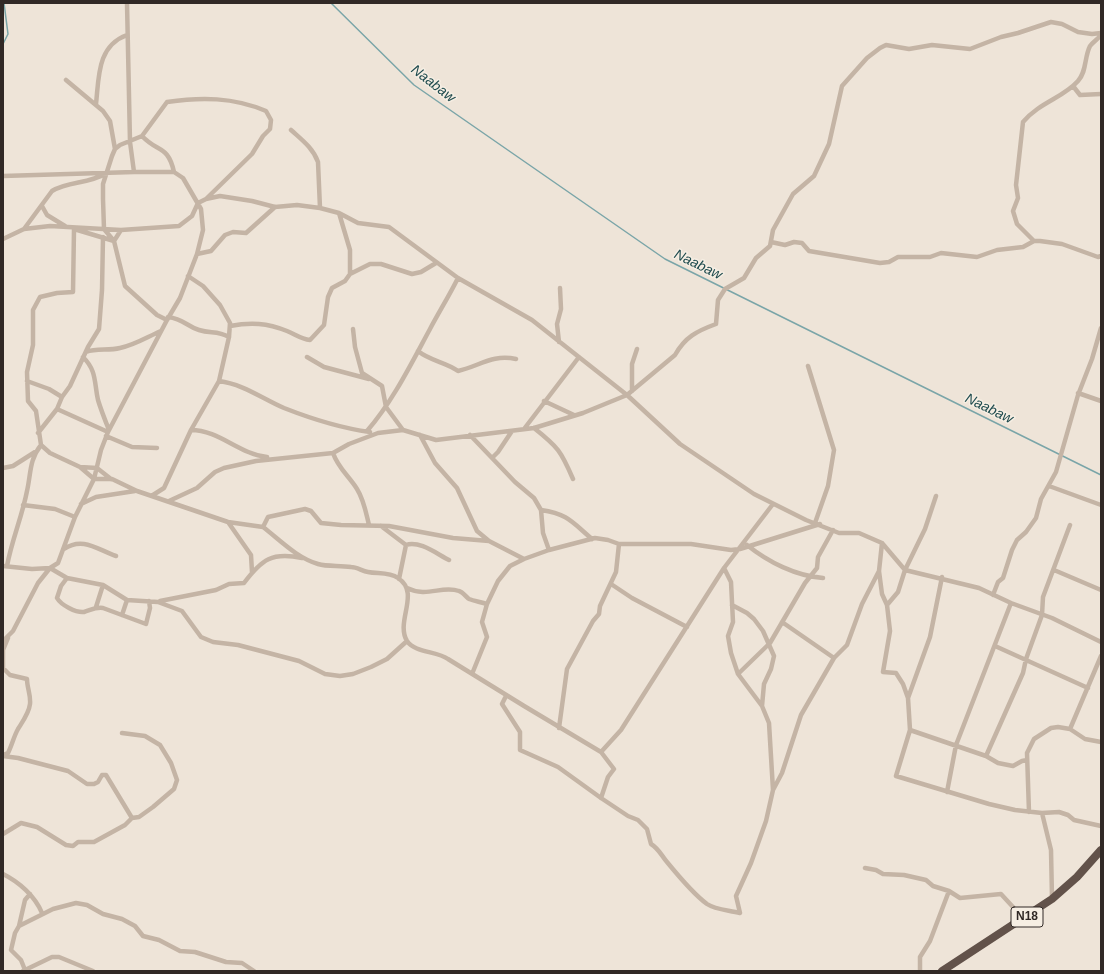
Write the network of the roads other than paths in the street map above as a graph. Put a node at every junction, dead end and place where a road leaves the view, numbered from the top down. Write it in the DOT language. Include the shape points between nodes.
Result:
graph roads {
  1 [pos="127,3"];
  2 [pos="1101,34"];
  3 [pos="127,35"];
  4 [pos="66,80"];
  5 [pos="1073,86"];
  6 [pos="1101,94"];
  7 [pos="96,104"];
  8 [pos="291,130"];
  9 [pos="142,136"];
  10 [pos="130,142"];
  11 [pos="115,149"];
  12 [pos="134,172"];
  13 [pos="174,172"];
  14 [pos="107,174"];
  15 [pos="3,176"];
  16 [pos="206,199"];
  17 [pos="198,203"];
  18 [pos="42,206"];
  19 [pos="276,207"];
  20 [pos="320,208"];
  21 [pos="339,213"];
  22 [pos="66,227"];
  23 [pos="24,228"];
  24 [pos="74,229"];
  25 [pos="104,229"];
  26 [pos="121,230"];
  27 [pos="103,237"];
  28 [pos="3,239"];
  29 [pos="114,241"];
  30 [pos="1034,241"];
  31 [pos="771,242"];
  32 [pos="197,254"];
  33 [pos="1101,256"];
  34 [pos="436,263"];
  35 [pos="350,274"];
  36 [pos="188,276"];
  37 [pos="458,278"];
  38 [pos="560,288"];
  39 [pos="167,318"];
  40 [pos="230,326"];
  41 [pos="1101,328"];
  42 [pos="353,329"];
  43 [pos="161,331"];
  44 [pos="229,337"];
  45 [pos="559,342"];
  46 [pos="637,349"];
  47 [pos="418,351"];
  48 [pos="85,355"];
  49 [pos="307,357"];
  50 [pos="579,357"];
  51 [pos="516,359"];
  52 [pos="808,366"];
  53 [pos="373,380"];
  54 [pos="27,381"];
  55 [pos="219,381"];
  56 [pos="632,391"];
  57 [pos="1078,393"];
  58 [pos="626,395"];
  59 [pos="62,397"];
  60 [pos="544,401"];
  61 [pos="1101,401"];
  62 [pos="386,407"];
  63 [pos="58,409"];
  64 [pos="574,415"];
  65 [pos="534,428"];
  66 [pos="524,429"];
  67 [pos="191,430"];
  68 [pos="403,430"];
  69 [pos="367,431"];
  70 [pos="512,431"];
  71 [pos="107,432"];
  72 [pos="38,433"];
  73 [pos="378,433"];
  74 [pos="420,435"];
  75 [pos="470,435"];
  76 [pos="41,445"];
  77 [pos="157,448"];
  78 [pos="35,452"];
  79 [pos="333,453"];
  80 [pos="274,458"];
  81 [pos="492,458"];
  82 [pos="80,467"];
  83 [pos="3,468"];
  84 [pos="97,468"];
  85 [pos="94,478"];
  86 [pos="112,479"];
  87 [pos="573,479"];
  88 [pos="1049,486"];
  89 [pos="137,490"];
  90 [pos="153,495"];
  91 [pos="936,496"];
  92 [pos="169,501"];
  93 [pos="81,504"];
  94 [pos="773,504"];
  95 [pos="23,505"];
  96 [pos="1101,505"];
  97 [pos="541,510"];
  98 [pos="75,517"];
  99 [pos="228,522"];
  100 [pos="817,524"];
  101 [pos="369,525"];
  102 [pos="380,525"];
  103 [pos="1070,525"];
  104 [pos="263,527"];
  105 [pos="833,530"];
  106 [pos="592,539"];
  107 [pos="489,541"];
  108 [pos="882,543"];
  109 [pos="619,544"];
  110 [pos="406,545"];
  111 [pos="748,545"];
  112 [pos="64,549"];
  113 [pos="740,549"];
  114 [pos="549,550"];
  115 [pos="116,556"];
  116 [pos="303,558"];
  117 [pos="524,559"];
  118 [pos="449,560"];
  119 [pos="5,566"];
  120 [pos="50,568"];
  121 [pos="724,568"];
  122 [pos="905,570"];
  123 [pos="1054,570"];
  124 [pos="879,571"];
  125 [pos="252,572"];
  126 [pos="810,577"];
  127 [pos="68,578"];
  128 [pos="823,578"];
  129 [pos="942,578"];
  130 [pos="399,579"];
  131 [pos="611,584"];
  132 [pos="103,585"];
  133 [pos="406,588"];
  134 [pos="1101,590"];
  135 [pos="993,595"];
  136 [pos="127,600"];
  137 [pos="149,601"];
  138 [pos="158,602"];
  139 [pos="1011,603"];
  140 [pos="487,604"];
  141 [pos="732,605"];
  142 [pos="887,605"];
  143 [pos="96,608"];
  144 [pos="1042,614"];
  145 [pos="122,615"];
  146 [pos="782,622"];
  147 [pos="687,627"];
  148 [pos="8,638"];
  149 [pos="3,641"];
  150 [pos="407,641"];
  151 [pos="1101,642"];
  152 [pos="769,644"];
  153 [pos="995,646"];
  154 [pos="1101,656"];
  155 [pos="834,658"];
  156 [pos="1026,659"];
  157 [pos="472,674"];
  158 [pos="738,674"];
  159 [pos="1088,688"];
  160 [pos="506,696"];
  161 [pos="908,698"];
  162 [pos="762,706"];
  163 [pos="559,728"];
  164 [pos="1070,729"];
  165 [pos="910,730"];
  166 [pos="122,733"];
  167 [pos="1101,742"];
  168 [pos="956,745"];
  169 [pos="601,752"];
  170 [pos="3,755"];
  171 [pos="986,756"];
  172 [pos="1027,760"];
  173 [pos="773,790"];
  174 [pos="947,792"];
  175 [pos="601,798"];
  176 [pos="1029,812"];
  177 [pos="1042,813"];
  178 [pos="132,818"];
  179 [pos="1101,826"];
  180 [pos="3,834"];
  181 [pos="1101,850"];
  182 [pos="865,868"];
  183 [pos="3,874"];
  184 [pos="949,891"];
  185 [pos="30,894"];
  186 [pos="1052,899"];
  187 [pos="42,913"];
  188 [pos="1024,919"];
  189 [pos="19,926"];
  190 [pos="24,970"];
  191 [pos="92,971"];
  192 [pos="254,971"];
  193 [pos="920,971"];
  194 [pos="942,971"];
  1 -- 3 [label="street"];
  2 -- 5 [label="street" via="1091,46 1084,72"];
  2 -- 31 [label="street" via="1078,32 1051,22 970,49 932,45 909,49 886,45 880,48 867,58 842,86 829,144 814,176 793,194 773,230"];
  3 -- 7 [label="street" via="110,47 101,59"];
  3 -- 10 [label="street"];
  4 -- 7 [label="street"];
  5 -- 6 [label="street" via="1080,95"];
  5 -- 30 [label="street" via="1047,101 1023,122 1016,185 1018,198 1013,211 1017,224"];
  7 -- 11 [label="street" via="110,121"];
  8 -- 20 [label="street" via="310,147 318,162"];
  9 -- 10 [label="street"];
  9 -- 13 [label="street" via="167,153"];
  9 -- 16 [label="street" via="166,102 199,98 242,102 266,111 271,120 270,129 252,154"];
  10 -- 11 [label="street" via="125,142"];
  10 -- 12 [label="street"];
  11 -- 14 [label="street"];
  12 -- 13 [label="street"];
  12 -- 14 [label="street"];
  13 -- 17 [label="street" via="184,178"];
  14 -- 15 [label="street"];
  14 -- 18 [label="street" via="95,180 58,187 52,191"];
  14 -- 25 [label="street" via="103,184"];
  16 -- 17 [label="street"];
  16 -- 19 [label="street" via="220,196"];
  17 -- 26 [label="street" via="192,216 179,226"];
  17 -- 32 [label="street" via="203,230"];
  18 -- 22 [label="street" via="46,215"];
  18 -- 23 [label="street"];
  19 -- 20 [label="street" via="298,205"];
  19 -- 32 [label="street" via="246,233 233,232 225,236 211,251"];
  20 -- 21 [label="street"];
  21 -- 34 [label="street" via="358,223 389,227"];
  21 -- 35 [label="street" via="350,250"];
  22 -- 23 [label="street"];
  22 -- 24 [label="street"];
  22 -- 25 [label="street"];
  23 -- 28 [label="street"];
  24 -- 27 [label="street"];
  24 -- 54 [label="street" via="73,292 40,297 34,306 33,345"];
  25 -- 26 [label="street"];
  25 -- 29 [label="street"];
  26 -- 29 [label="street"];
  27 -- 29 [label="street"];
  27 -- 48 [label="street" via="99,329"];
  29 -- 39 [label="street" via="125,286 157,315"];
  30 -- 31 [label="street" via="1024,247 997,250 977,257 941,253 930,257 898,257 880,263 809,251 802,243 785,245"];
  30 -- 33 [label="street" via="1062,244"];
  31 -- 56 [label="street" via="770,246 756,258 744,278 725,289 718,300 716,324 697,331 680,346 675,355"];
  32 -- 36 [label="street"];
  34 -- 35 [label="street" via="412,274 381,264 370,264"];
  34 -- 37 [label="street"];
  35 -- 40 [label="street" via="345,281 332,288 328,297 324,325 310,340 262,324"];
  36 -- 39 [label="street" via="180,298"];
  36 -- 40 [label="street" via="203,286 220,305 229,318"];
  37 -- 45 [label="street" via="532,320"];
  37 -- 47 [label="street"];
  38 -- 45 [label="street" via="561,308 557,324"];
  39 -- 43 [label="street"];
  39 -- 44 [label="street" via="180,318 197,330 222,332"];
  40 -- 44 [label="street"];
  41 -- 57 [label="street" via="1092,360"];
  42 -- 53 [label="street" via="359,367 362,373"];
  43 -- 48 [label="street" via="134,344 120,348 96,349"];
  43 -- 71 [label="street"];
  44 -- 55 [label="street"];
  45 -- 50 [label="street"];
  46 -- 56 [label="street" via="632,364"];
  47 -- 51 [label="street" via="458,371 473,368 494,358"];
  47 -- 62 [label="street"];
  48 -- 59 [label="street"];
  48 -- 71 [label="street" via="94,373 98,401"];
  49 -- 53 [label="street" via="324,367"];
  50 -- 58 [label="street"];
  50 -- 60 [label="street"];
  52 -- 100 [label="street" via="834,450 828,486"];
  53 -- 62 [label="street" via="382,386"];
  54 -- 59 [label="street"];
  54 -- 72 [label="street" via="28,401 36,411"];
  55 -- 67 [label="street"];
  55 -- 69 [label="street" via="243,388 284,408 332,425"];
  56 -- 58 [label="street"];
  57 -- 61 [label="street"];
  57 -- 88 [label="street" via="1056,472"];
  58 -- 64 [label="street"];
  58 -- 94 [label="street" via="680,444"];
  59 -- 63 [label="street"];
  60 -- 64 [label="street"];
  60 -- 66 [label="street"];
  62 -- 68 [label="street"];
  62 -- 69 [label="street"];
  63 -- 71 [label="street"];
  63 -- 72 [label="street"];
  64 -- 65 [label="street"];
  65 -- 66 [label="street"];
  65 -- 87 [label="street" via="562,453"];
  66 -- 70 [label="street"];
  67 -- 80 [label="street" via="208,432 254,456"];
  67 -- 90 [label="street" via="164,488"];
  68 -- 73 [label="street"];
  68 -- 74 [label="street"];
  69 -- 73 [label="street"];
  70 -- 75 [label="street"];
  70 -- 81 [label="street"];
  71 -- 77 [label="street" via="132,447"];
  71 -- 84 [label="street"];
  72 -- 76 [label="street"];
  73 -- 79 [label="street"];
  74 -- 75 [label="street" via="436,440"];
  74 -- 107 [label="street" via="435,463 457,488 477,531"];
  75 -- 81 [label="street"];
  76 -- 78 [label="street"];
  76 -- 82 [label="street" via="50,454"];
  78 -- 83 [label="street" via="13,466"];
  78 -- 95 [label="street"];
  79 -- 80 [label="street"];
  79 -- 101 [label="street" via="336,462 357,488"];
  80 -- 92 [label="street" via="224,468 215,472 197,488"];
  81 -- 97 [label="street" via="534,498"];
  82 -- 84 [label="street"];
  82 -- 85 [label="street"];
  84 -- 85 [label="street"];
  84 -- 86 [label="street"];
  85 -- 86 [label="street"];
  85 -- 93 [label="street"];
  86 -- 89 [label="street"];
  88 -- 96 [label="street"];
  88 -- 135 [label="street" via="1041,499 1036,518 1017,540 1003,578 998,582"];
  89 -- 90 [label="street"];
  89 -- 93 [label="street" via="96,497"];
  90 -- 92 [label="street"];
  91 -- 122 [label="street" via="925,529"];
  92 -- 99 [label="street"];
  93 -- 98 [label="street"];
  94 -- 100 [label="street"];
  94 -- 113 [label="street"];
  95 -- 98 [label="street" via="55,509"];
  95 -- 119 [label="street"];
  97 -- 106 [label="street" via="570,518"];
  97 -- 114 [label="street" via="543,533"];
  98 -- 112 [label="street"];
  99 -- 104 [label="street"];
  99 -- 125 [label="street" via="251,555"];
  100 -- 105 [label="street"];
  100 -- 111 [label="street"];
  101 -- 102 [label="street"];
  101 -- 104 [label="street" via="341,526 321,523 311,511 305,509 268,517"];
  102 -- 107 [label="street" via="453,538"];
  102 -- 110 [label="street"];
  103 -- 123 [label="street"];
  104 -- 116 [label="street"];
  105 -- 108 [label="street" via="839,533 859,533"];
  105 -- 126 [label="street" via="818,557 817,568"];
  106 -- 109 [label="street"];
  106 -- 114 [label="street"];
  107 -- 117 [label="street"];
  108 -- 122 [label="street"];
  108 -- 124 [label="street"];
  109 -- 113 [label="street" via="691,544 724,550"];
  109 -- 131 [label="street" via="616,572"];
  110 -- 118 [label="street" via="419,545"];
  110 -- 130 [label="street"];
  111 -- 113 [label="street"];
  111 -- 126 [label="street" via="780,565"];
  112 -- 115 [label="street" via="72,544 81,543"];
  112 -- 120 [label="street" via="58,563"];
  113 -- 121 [label="street"];
  114 -- 117 [label="street"];
  116 -- 125 [label="street" via="278,555 261,563"];
  116 -- 130 [label="street" via="319,564 353,567 392,575"];
  117 -- 140 [label="street" via="510,566 498,580"];
  119 -- 120 [label="street"];
  120 -- 127 [label="street"];
  120 -- 148 [label="street" via="33,592 25,611"];
  121 -- 141 [label="street" via="731,582"];
  121 -- 147 [label="street"];
  122 -- 129 [label="street"];
  122 -- 142 [label="street" via="898,592"];
  123 -- 134 [label="street"];
  123 -- 144 [label="street" via="1043,597"];
  124 -- 142 [label="street" via="882,594"];
  124 -- 155 [label="street" via="862,604 847,645"];
  125 -- 138 [label="street" via="244,583 230,584 216,590"];
  126 -- 128 [label="street"];
  126 -- 146 [label="street"];
  127 -- 132 [label="street"];
  127 -- 143 [label="street" via="61,586 57,598 61,604 80,612"];
  129 -- 135 [label="street" via="967,584"];
  129 -- 161 [label="street" via="930,637"];
  130 -- 133 [label="street"];
  131 -- 147 [label="street"];
  131 -- 163 [label="street" via="600,606 599,614 567,668"];
  132 -- 136 [label="street"];
  132 -- 143 [label="street"];
  133 -- 140 [label="street" via="423,594 460,591 471,600"];
  133 -- 150 [label="street" via="409,598 404,631"];
  135 -- 139 [label="street"];
  136 -- 137 [label="street"];
  136 -- 145 [label="street"];
  137 -- 138 [label="street"];
  137 -- 145 [label="street" via="146,624"];
  138 -- 150 [label="street" via="182,611 201,637 207,640 238,645 299,661 325,674 340,676 365,670 387,659"];
  139 -- 144 [label="street"];
  139 -- 153 [label="street"];
  140 -- 157 [label="street" via="482,622 487,637"];
  141 -- 152 [label="street" via="754,619"];
  141 -- 158 [label="street" via="734,622 728,636"];
  142 -- 161 [label="street" via="890,631 883,672 896,673 904,684"];
  143 -- 145 [label="street"];
  144 -- 151 [label="street"];
  144 -- 156 [label="street"];
  146 -- 152 [label="street"];
  146 -- 155 [label="street"];
  147 -- 169 [label="street" via="621,730"];
  148 -- 149 [label="street"];
  148 -- 170 [label="street" via="3,650 3,668 10,675 27,679 30,704 8,753"];
  150 -- 157 [label="street" via="418,648 445,657"];
  152 -- 158 [label="street"];
  152 -- 162 [label="street" via="774,656 764,684"];
  153 -- 156 [label="street"];
  153 -- 168 [label="street"];
  154 -- 159 [label="street"];
  155 -- 173 [label="street" via="805,708 782,773"];
  156 -- 159 [label="street"];
  156 -- 171 [label="street" via="1017,688"];
  157 -- 160 [label="street"];
  158 -- 162 [label="street"];
  159 -- 164 [label="street"];
  160 -- 163 [label="street"];
  160 -- 175 [label="street" via="502,704 520,732 520,750 558,767"];
  161 -- 165 [label="street"];
  162 -- 173 [label="street" via="769,723"];
  163 -- 169 [label="street"];
  164 -- 167 [label="street" via="1085,738"];
  164 -- 172 [label="street" via="1050,728 1034,739 1027,753"];
  165 -- 168 [label="street"];
  165 -- 174 [label="street" via="896,776"];
  166 -- 178 [label="street" via="146,736 160,745 171,763 177,780 174,789 153,807 139,817"];
  168 -- 171 [label="street"];
  168 -- 174 [label="street"];
  169 -- 175 [label="street" via="614,770 608,777"];
  170 -- 178 [label="street" via="68,771 87,784 94,784 102,775 106,775"];
  171 -- 172 [label="street" via="998,764 1013,766"];
  172 -- 176 [label="street"];
  173 -- 175 [label="street" via="766,821 736,896 740,913 716,909 707,904 666,861 660,850 651,844 647,829 638,820"];
  174 -- 176 [label="street" via="995,806"];
  176 -- 177 [label="street"];
  177 -- 179 [label="street" via="1062,812 1074,820"];
  177 -- 186 [label="street" via="1050,850"];
  178 -- 180 [label="street" via="125,825 94,842 78,842 73,846 66,845 37,827 21,823"];
  181 -- 186 [label="highway, N18" via="1078,877"];
  182 -- 184 [label="street" via="883,874 926,880 933,886"];
  183 -- 185 [label="street"];
  184 -- 188 [label="street" via="960,898 1002,894"];
  184 -- 193 [label="street" via="930,941 920,956"];
  185 -- 187 [label="street"];
  185 -- 189 [label="street" via="24,900"];
  186 -- 188 [label="highway, N18"];
  187 -- 189 [label="street"];
  187 -- 192 [label="street" via="76,903 87,905 103,914 122,919 135,926 143,936 159,940 180,951 195,952 226,962 242,963"];
  188 -- 194 [label="highway, N18"];
  189 -- 190 [label="street" via="10,950 21,960"];
  190 -- 191 [label="street" via="52,957 59,957"];
}
